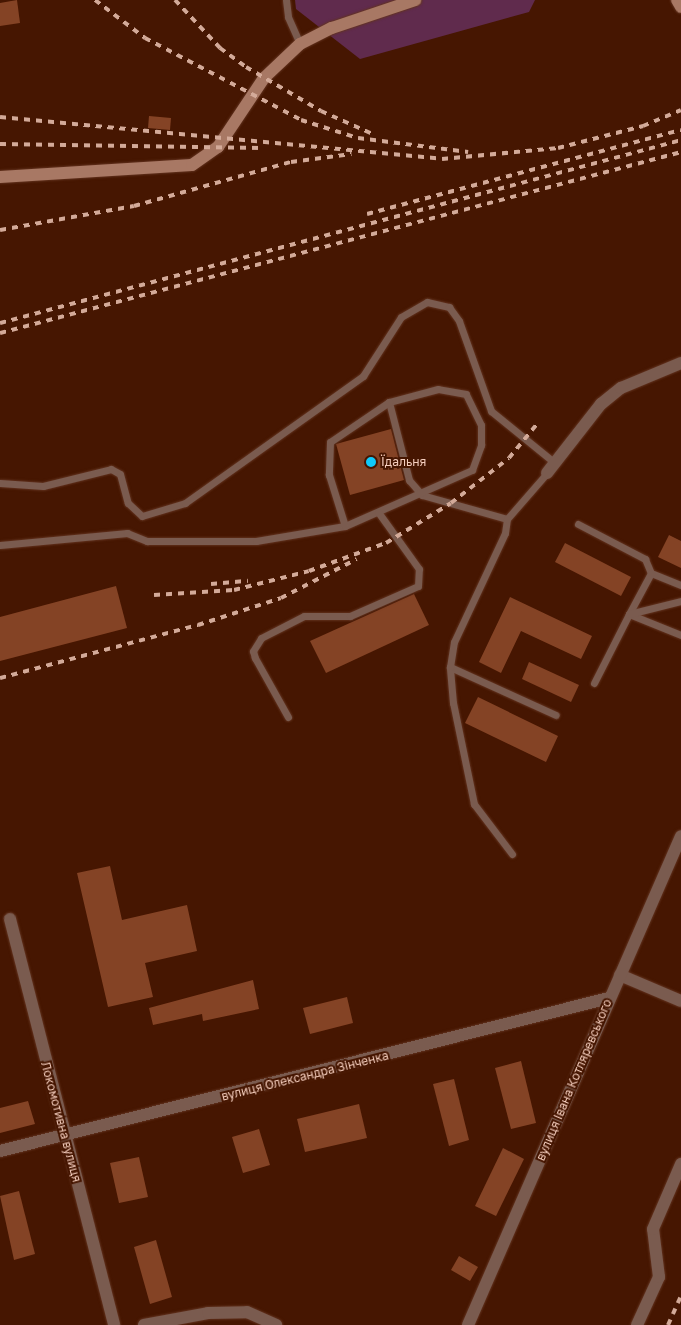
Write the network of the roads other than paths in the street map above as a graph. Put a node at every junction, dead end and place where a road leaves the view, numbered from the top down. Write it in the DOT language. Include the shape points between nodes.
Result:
graph roads {
  1 [pos="286,0"];
  2 [pos="415,0"];
  3 [pos="677,0"];
  4 [pos="681,7"];
  5 [pos="300,44"];
  6 [pos="0,177"];
  7 [pos="681,363"];
  8 [pos="389,402"];
  9 [pos="555,462"];
  10 [pos="547,473"];
  11 [pos="0,483"];
  12 [pos="422,495"];
  13 [pos="378,512"];
  14 [pos="507,519"];
  15 [pos="578,524"];
  16 [pos="345,526"];
  17 [pos="0,545"];
  18 [pos="651,573"];
  19 [pos="681,585"];
  20 [pos="681,601"];
  21 [pos="629,614"];
  22 [pos="681,634"];
  23 [pos="450,667"];
  24 [pos="594,683"];
  25 [pos="556,715"];
  26 [pos="288,717"];
  27 [pos="681,836"];
  28 [pos="512,854"];
  29 [pos="10,919"];
  30 [pos="620,975"];
  31 [pos="609,998"];
  32 [pos="681,1001"];
  33 [pos="66,1134"];
  34 [pos="0,1151"];
  35 [pos="681,1164"];
  36 [pos="248,1319"];
  37 [pos="114,1325"];
  38 [pos="144,1325"];
  39 [pos="276,1325"];
  40 [pos="468,1325"];
  41 [pos="638,1325"];
  1 -- 5 [label="lane" via="288,17"];
  2 -- 5 [label="main road"];
  3 -- 4 [label="main road"];
  5 -- 6 [label="main road" via="264,78 218,147 192,165"];
  7 -- 9 [label="street" via="621,388"];
  8 -- 12 [label="lane" via="409,480"];
  8 -- 12 [label="lane" via="438,389 458,389 476,412 481,445 472,470"];
  8 -- 16 [label="lane" via="330,442 329,475"];
  9 -- 10 [label="street"];
  9 -- 11 [label="lane" via="491,411 459,321 449,307 427,302 401,317 363,376 185,503 142,516 128,503 120,474 111,469 43,486"];
  10 -- 14 [label="lane"];
  12 -- 13 [label="lane"];
  12 -- 14 [label="lane"];
  13 -- 16 [label="lane"];
  13 -- 26 [label="lane" via="419,569 418,586 350,616 304,616 261,638 253,651 255,658"];
  14 -- 23 [label="lane" via="505,533 454,642"];
  15 -- 18 [label="lane" via="645,558"];
  16 -- 17 [label="lane" via="256,541 147,541 127,533"];
  18 -- 19 [label="lane"];
  18 -- 21 [label="lane"];
  20 -- 21 [label="lane"];
  21 -- 22 [label="lane"];
  21 -- 24 [label="lane"];
  23 -- 25 [label="lane"];
  23 -- 28 [label="lane" via="453,703 474,804"];
  27 -- 30 [label="street, вулиця Івана Котляревського"];
  29 -- 33 [label="street, Локомотивна вулиця"];
  30 -- 31 [label="street, вулиця Івана Котляревського"];
  30 -- 32 [label="street"];
  31 -- 33 [label="street, вулиця Олександра Зінченка"];
  31 -- 40 [label="street, вулиця Івана Котляревського"];
  33 -- 34 [label="street, вулиця Олександра Зінченка"];
  33 -- 37 [label="street, Локомотивна вулиця"];
  35 -- 41 [label="street" via="653,1229 659,1277"];
  36 -- 38 [label="street" via="208,1313"];
  36 -- 39 [label="street"];
}
